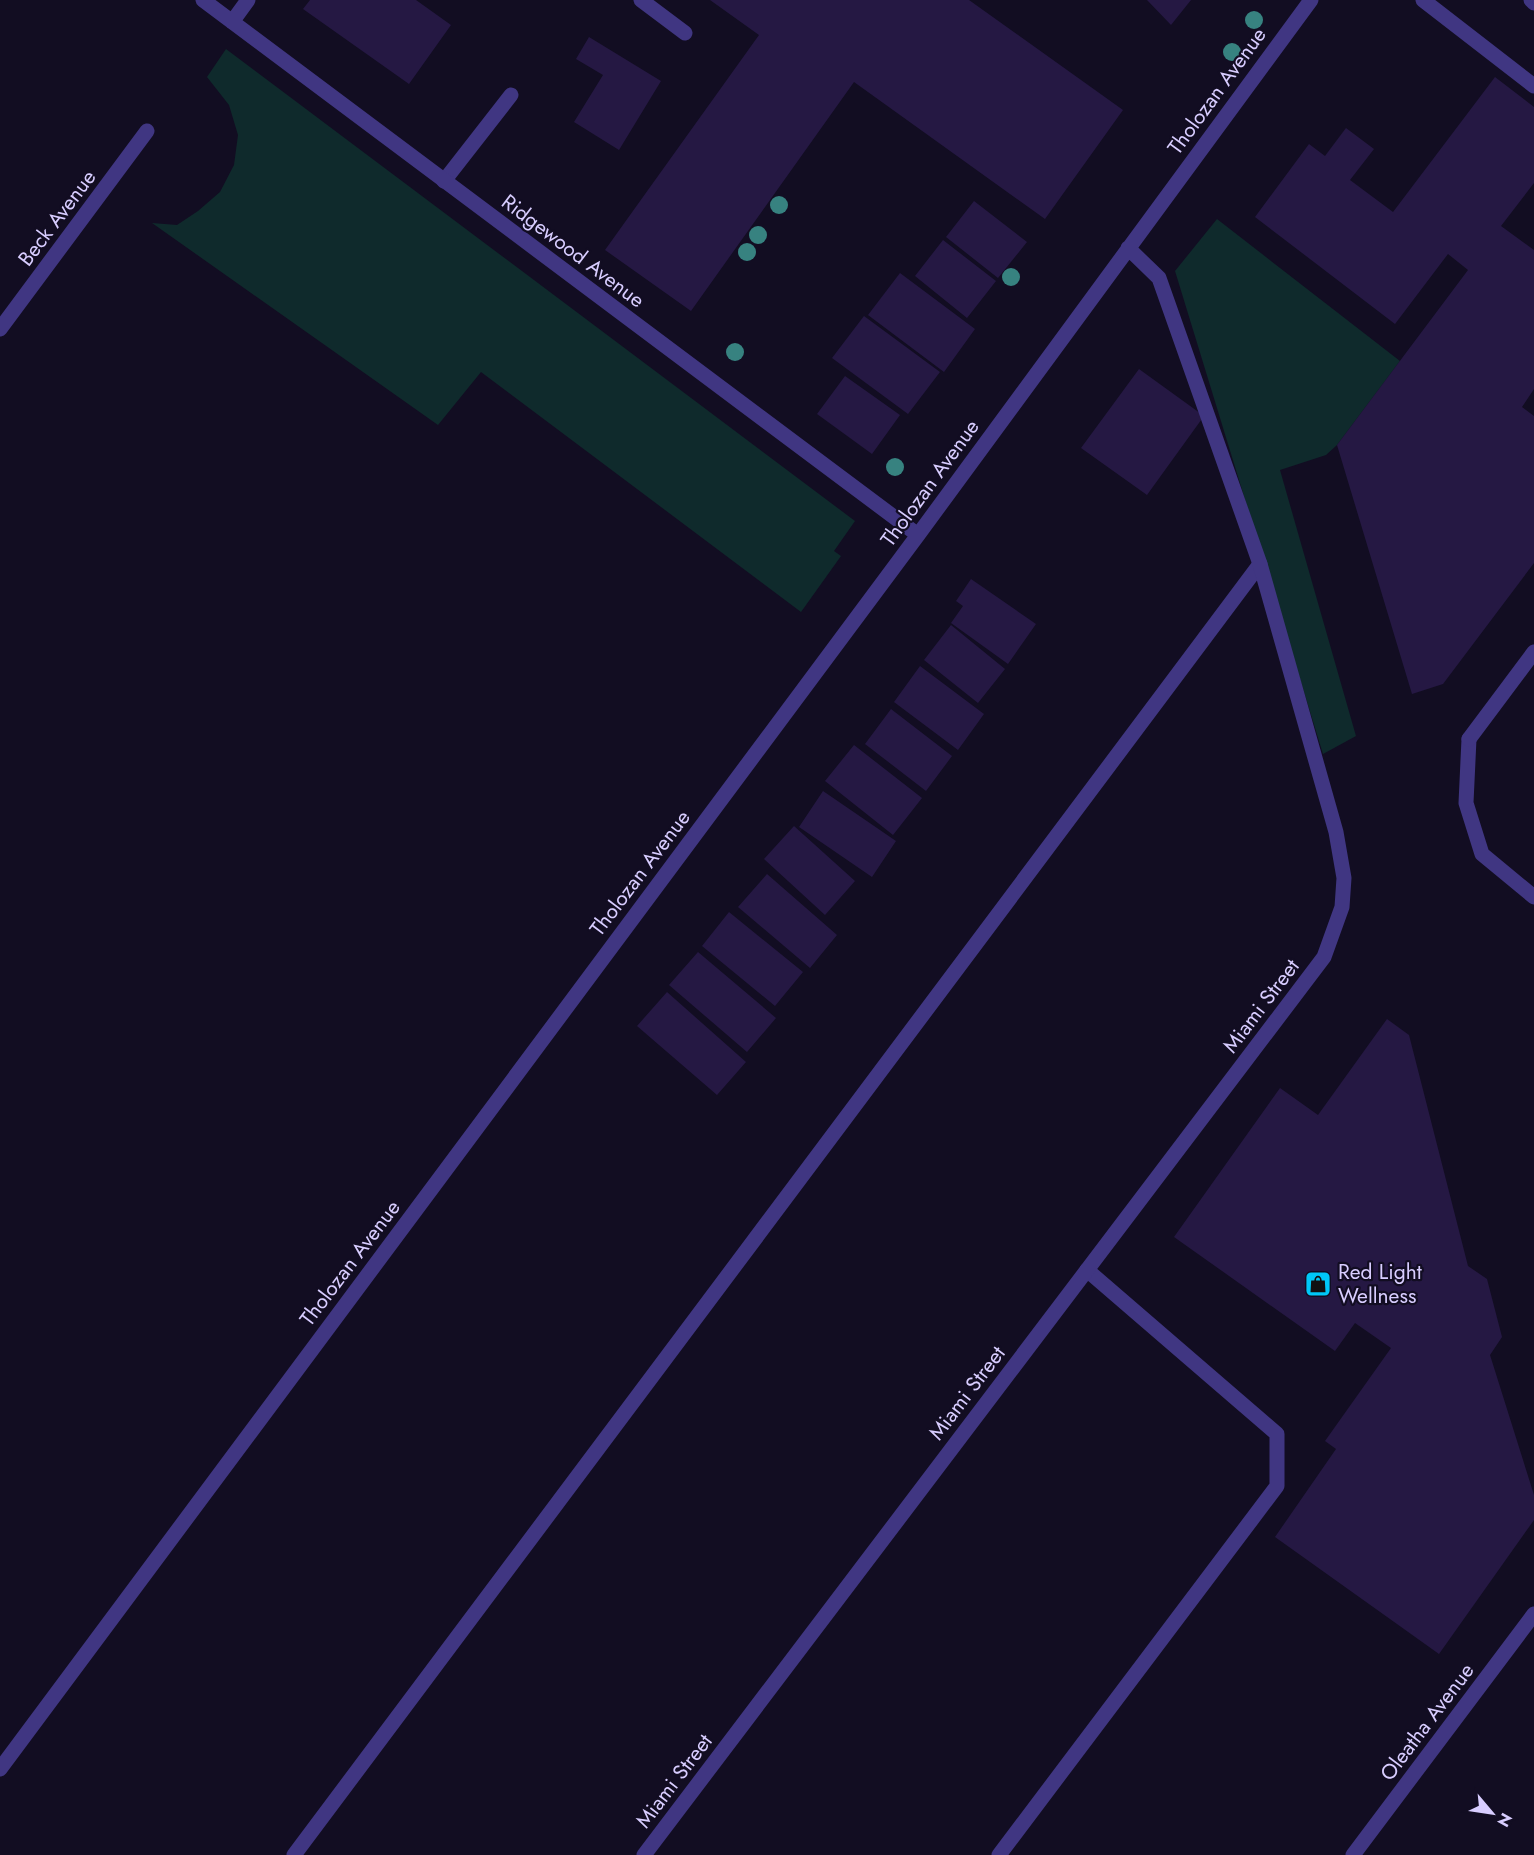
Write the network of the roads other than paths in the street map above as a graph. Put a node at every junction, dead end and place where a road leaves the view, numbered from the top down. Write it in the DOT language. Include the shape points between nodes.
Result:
graph roads {
  1 [pos="203,0"];
  2 [pos="248,0"];
  3 [pos="641,0"];
  4 [pos="1311,0"];
  5 [pos="1423,0"];
  6 [pos="232,22"];
  7 [pos="685,33"];
  8 [pos="1534,86"];
  9 [pos="510,95"];
  10 [pos="147,131"];
  11 [pos="444,181"];
  12 [pos="1128,248"];
  13 [pos="0,329"];
  14 [pos="918,535"];
  15 [pos="1260,564"];
  16 [pos="1534,652"];
  17 [pos="1534,897"];
  18 [pos="1087,1270"];
  19 [pos="1534,1614"];
  20 [pos="0,1769"];
  21 [pos="294,1855"];
  22 [pos="644,1855"];
  23 [pos="999,1855"];
  24 [pos="1353,1855"];
  1 -- 6 [label="street, Ridgewood Avenue"];
  2 -- 6 [label="street"];
  3 -- 7 [label="street"];
  4 -- 12 [label="street, Tholozan Avenue"];
  5 -- 8 [label="street"];
  6 -- 11 [label="street, Ridgewood Avenue"];
  9 -- 11 [label="street"];
  10 -- 13 [label="street, Beck Avenue"];
  11 -- 14 [label="street, Ridgewood Avenue"];
  12 -- 14 [label="street, Tholozan Avenue"];
  12 -- 15 [label="street, Miami Street" via="1159,278"];
  14 -- 20 [label="street, Tholozan Avenue"];
  15 -- 18 [label="street, Miami Street" via="1336,832 1344,878 1342,907 1324,957"];
  15 -- 21 [label="street"];
  16 -- 17 [label="street" via="1469,739 1466,803 1482,854"];
  18 -- 22 [label="street, Miami Street"];
  18 -- 23 [label="street" via="1277,1434 1277,1486"];
  19 -- 24 [label="street, Oleatha Avenue"];
}
